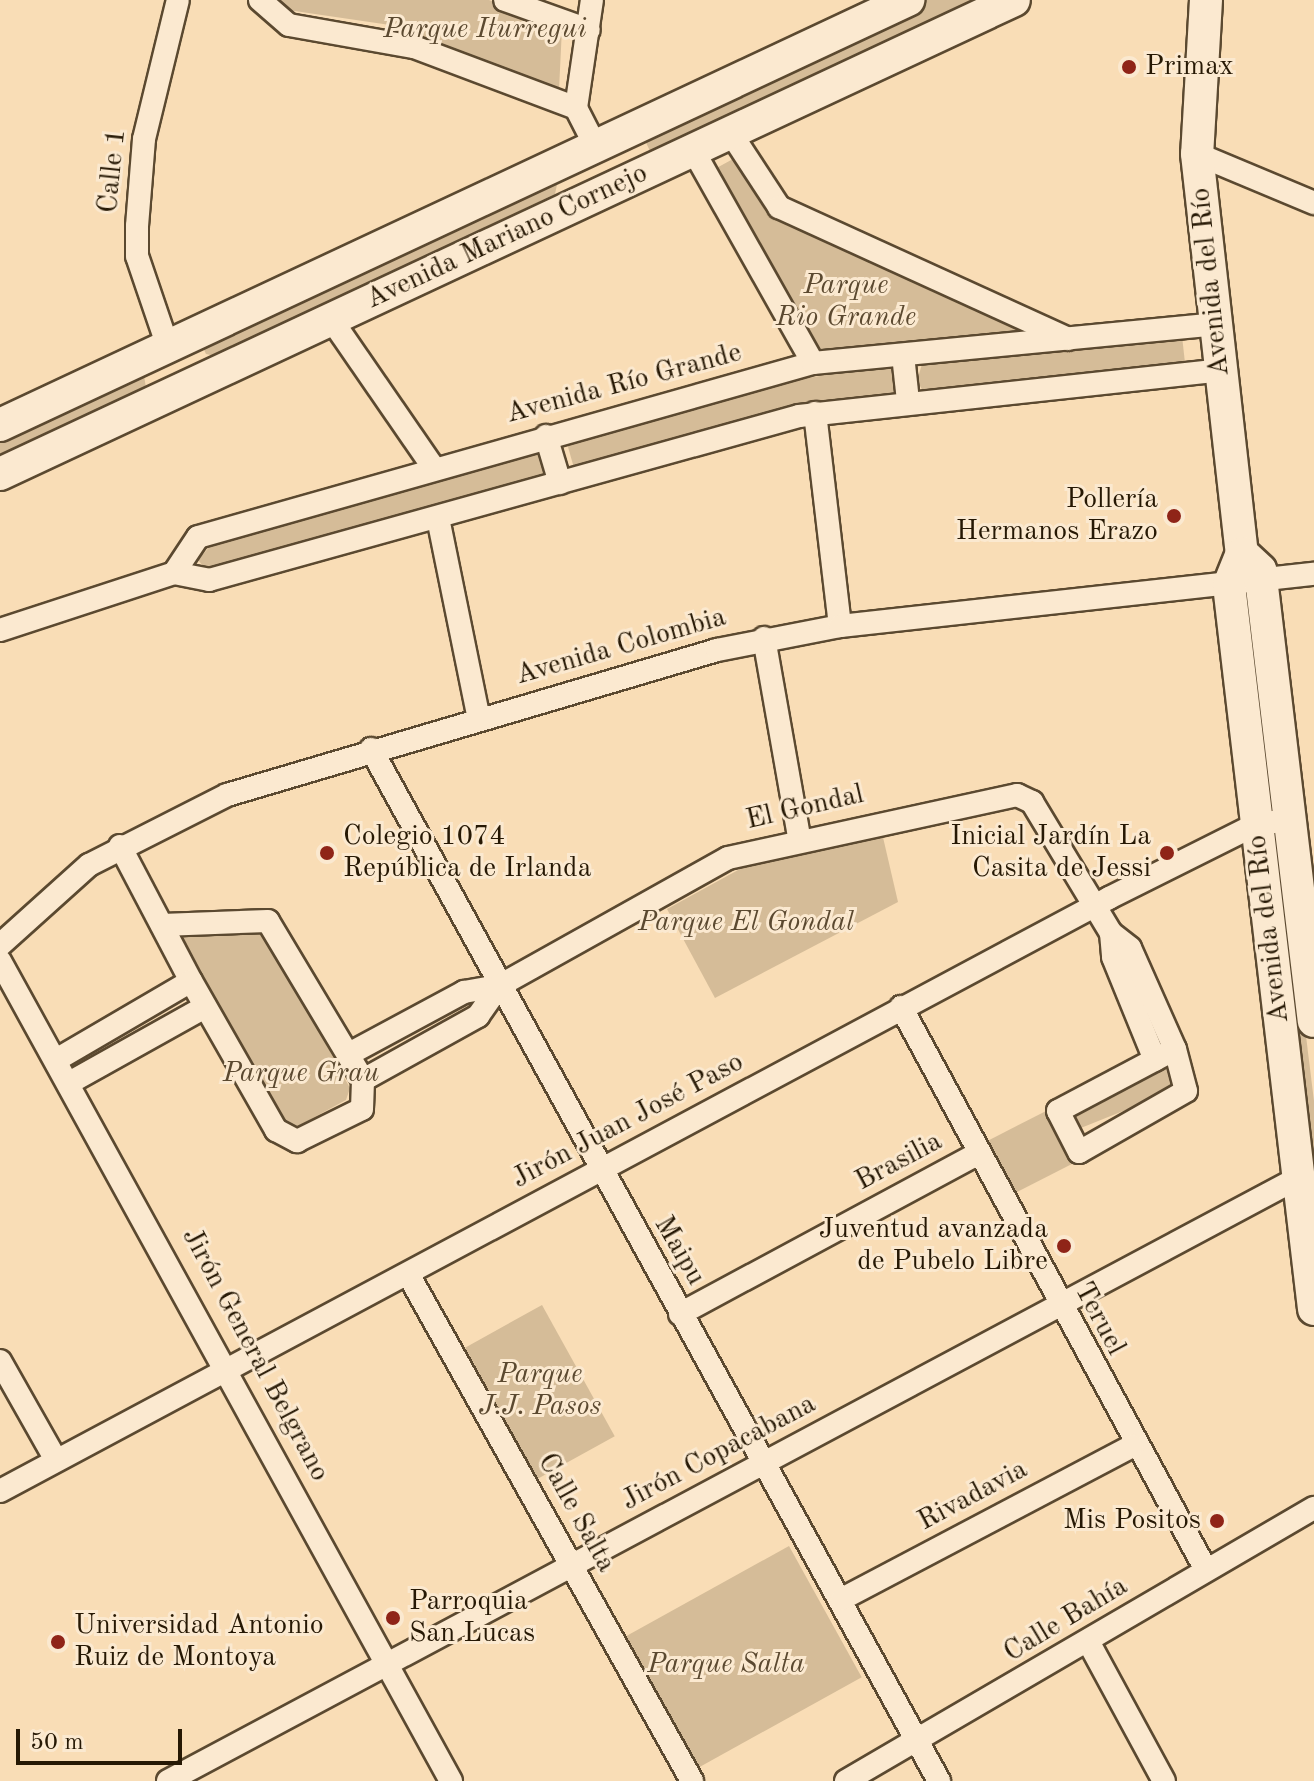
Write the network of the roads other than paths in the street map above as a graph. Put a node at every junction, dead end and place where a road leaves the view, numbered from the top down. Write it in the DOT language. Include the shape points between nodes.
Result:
graph roads {
  1 [pos="178,0"];
  2 [pos="260,0"];
  3 [pos="505,0"];
  4 [pos="592,0"];
  5 [pos="908,0"];
  6 [pos="1014,0"];
  7 [pos="1207,3"];
  8 [pos="589,30"];
  9 [pos="576,108"];
  10 [pos="730,132"];
  11 [pos="594,147"];
  12 [pos="693,150"];
  13 [pos="1197,154"];
  14 [pos="634,177"];
  15 [pos="593,197"];
  16 [pos="1314,203"];
  17 [pos="331,319"];
  18 [pos="1215,324"];
  19 [pos="1069,340"];
  20 [pos="172,345"];
  21 [pos="903,355"];
  22 [pos="813,363"];
  23 [pos="1221,370"];
  24 [pos="191,385"];
  25 [pos="908,401"];
  26 [pos="815,413"];
  27 [pos="0,425"];
  28 [pos="546,436"];
  29 [pos="433,467"];
  30 [pos="0,474"];
  31 [pos="560,483"];
  32 [pos="438,518"];
  33 [pos="1242,553"];
  34 [pos="174,573"];
  35 [pos="1314,574"];
  36 [pos="1262,581"];
  37 [pos="1229,585"];
  38 [pos="840,626"];
  39 [pos="0,630"];
  40 [pos="764,638"];
  41 [pos="479,719"];
  42 [pos="371,749"];
  43 [pos="1290,820"];
  44 [pos="1257,824"];
  45 [pos="799,837"];
  46 [pos="120,846"];
  47 [pos="1305,866"];
  48 [pos="1096,906"];
  49 [pos="162,925"];
  50 [pos="0,945"];
  51 [pos="0,961"];
  52 [pos="191,981"];
  53 [pos="499,986"];
  54 [pos="205,1007"];
  55 [pos="901,1007"];
  56 [pos="1314,1021"];
  57 [pos="349,1054"];
  58 [pos="1165,1054"];
  59 [pos="56,1060"];
  60 [pos="363,1080"];
  61 [pos="69,1083"];
  62 [pos="977,1154"];
  63 [pos="598,1172"];
  64 [pos="1298,1178"];
  65 [pos="408,1274"];
  66 [pos="1059,1306"];
  67 [pos="1314,1309"];
  68 [pos="680,1314"];
  69 [pos="0,1361"];
  70 [pos="227,1367"];
  71 [pos="1132,1446"];
  72 [pos="56,1460"];
  73 [pos="765,1462"];
  74 [pos="0,1491"];
  75 [pos="1314,1508"];
  76 [pos="572,1566"];
  77 [pos="1206,1570"];
  78 [pos="842,1599"];
  79 [pos="1089,1643"];
  80 [pos="384,1666"];
  81 [pos="921,1739"];
  82 [pos="168,1781"];
  83 [pos="451,1781"];
  84 [pos="692,1781"];
  85 [pos="846,1781"];
  86 [pos="939,1781"];
  87 [pos="1164,1781"];
  1 -- 20 [label="street, Calle 1" via="144,139 137,226 137,256"];
  2 -- 9 [label="street" via="289,25 414,47"];
  3 -- 8 [label="street"];
  4 -- 8 [label="street"];
  5 -- 11 [label="main road, Avenida Mariano Cornejo"];
  6 -- 10 [label="main road, Avenida Mariano Cornejo"];
  7 -- 13 [label="main road, Avenida del Río"];
  8 -- 9 [label="street"];
  9 -- 11 [label="street"];
  10 -- 12 [label="main road, Avenida Mariano Cornejo"];
  10 -- 19 [label="street" via="779,207"];
  11 -- 14 [label="main road" via="633,154"];
  11 -- 15 [label="main road" via="575,180"];
  11 -- 20 [label="main road, Avenida Mariano Cornejo"];
  12 -- 14 [label="main road, Avenida Mariano Cornejo"];
  12 -- 22 [label="street"];
  13 -- 16 [label="street"];
  13 -- 18 [label="main road, Avenida del Río"];
  14 -- 15 [label="main road, Avenida Mariano Cornejo"];
  15 -- 17 [label="main road, Avenida Mariano Cornejo"];
  17 -- 24 [label="main road, Avenida Mariano Cornejo"];
  17 -- 29 [label="street"];
  18 -- 19 [label="street, Avenida Río Grande"];
  18 -- 23 [label="main road, Avenida del Río"];
  19 -- 21 [label="street, Avenida Río Grande"];
  20 -- 24 [label="main road" via="161,374"];
  20 -- 24 [label="main road" via="204,355"];
  20 -- 27 [label="main road, Avenida Mariano Cornejo"];
  21 -- 22 [label="street, Avenida Río Grande"];
  21 -- 25 [label="street"];
  22 -- 28 [label="street, Avenida Río Grande"];
  23 -- 25 [label="street"];
  23 -- 33 [label="main road, Avenida del Río"];
  24 -- 30 [label="main road, Avenida Mariano Cornejo"];
  25 -- 26 [label="street"];
  26 -- 31 [label="street"];
  26 -- 38 [label="street"];
  28 -- 29 [label="street, Avenida Río Grande"];
  28 -- 31 [label="street"];
  29 -- 34 [label="street, Avenida Río Grande" via="198,537"];
  31 -- 32 [label="street"];
  32 -- 34 [label="street" via="209,580"];
  32 -- 41 [label="street"];
  33 -- 36 [label="main road, Avenida del Río"];
  33 -- 37 [label="main road, Avenida del Río"];
  34 -- 39 [label="street"];
  35 -- 36 [label="street, Avenida Colombia"];
  36 -- 37 [label="street, Avenida Colombia"];
  36 -- 43 [label="main road, Avenida del Río"];
  37 -- 38 [label="street, Avenida Colombia"];
  37 -- 44 [label="main road, Avenida del Río"];
  38 -- 40 [label="street, Avenida Colombia"];
  40 -- 41 [label="street, Avenida Colombia"];
  40 -- 45 [label="street"];
  41 -- 42 [label="street, Avenida Colombia"];
  42 -- 46 [label="street, Avenida Colombia" via="227,795"];
  42 -- 53 [label="street, Maipu"];
  43 -- 44 [label="street, Jirón Juan José Paso"];
  43 -- 47 [label="main road, Avenida del Río"];
  44 -- 48 [label="street, Jirón Juan José Paso"];
  44 -- 64 [label="main road, Avenida del Río"];
  45 -- 48 [label="street, El Gondal" via="1017,795 1032,802"];
  45 -- 53 [label="street, El Gondal" via="728,858"];
  46 -- 49 [label="street"];
  46 -- 50 [label="street, Avenida Colombia" via="58,888"];
  47 -- 56 [label="main road, Avenida del Río"];
  48 -- 55 [label="street, Jirón Juan José Paso"];
  48 -- 58 [label="street, El Gondal" via="1111,933 1113,957"];
  49 -- 52 [label="street"];
  49 -- 57 [label="street" via="268,921"];
  51 -- 59 [label="street, Jirón General Belgrano"];
  52 -- 54 [label="street"];
  52 -- 59 [label="street"];
  53 -- 57 [label="street, El Gondal" via="464,992"];
  53 -- 60 [label="street, El Gondal" via="478,1016"];
  53 -- 63 [label="street, Maipu"];
  54 -- 60 [label="street" via="285,1137 297,1141 362,1109"];
  54 -- 61 [label="street"];
  55 -- 62 [label="street, Teruel"];
  55 -- 63 [label="street, Jirón Juan José Paso"];
  57 -- 60 [label="street"];
  58 -- 58 [label="street, El Gondal" via="1058,1111 1085,1152 1181,1098"];
  59 -- 61 [label="street, Jirón General Belgrano"];
  61 -- 70 [label="street, Jirón General Belgrano"];
  62 -- 66 [label="street, Teruel"];
  62 -- 68 [label="street, Brasilia"];
  63 -- 65 [label="street, Jirón Juan José Paso"];
  63 -- 68 [label="street, Maipu"];
  64 -- 66 [label="street, Jirón Copacabana"];
  64 -- 67 [label="main road, Avenida del Río"];
  65 -- 70 [label="street, Jirón Juan José Paso"];
  65 -- 76 [label="street, Calle Salta"];
  66 -- 71 [label="street, Teruel"];
  66 -- 73 [label="street, Jirón Copacabana"];
  68 -- 73 [label="street, Maipu"];
  69 -- 72 [label="street"];
  70 -- 72 [label="street, Jirón Juan José Paso"];
  70 -- 80 [label="street, Jirón General Belgrano"];
  71 -- 77 [label="street, Teruel"];
  71 -- 78 [label="street, Rivadavia"];
  72 -- 74 [label="street, Jirón Juan José Paso"];
  73 -- 76 [label="street, Jirón Copacabana"];
  73 -- 78 [label="street, Maipu"];
  75 -- 77 [label="street, Calle Bahía"];
  76 -- 80 [label="street, Jirón Copacabana"];
  76 -- 84 [label="street, Calle Salta"];
  77 -- 79 [label="street, Calle Bahía"];
  78 -- 81 [label="street, Maipu"];
  79 -- 81 [label="street, Calle Bahía"];
  79 -- 87 [label="street"];
  80 -- 82 [label="street, Jirón Copacabana"];
  80 -- 83 [label="street, Jirón General Belgrano"];
  81 -- 85 [label="street, Calle Bahía"];
  81 -- 86 [label="street, Maipu"];
}
